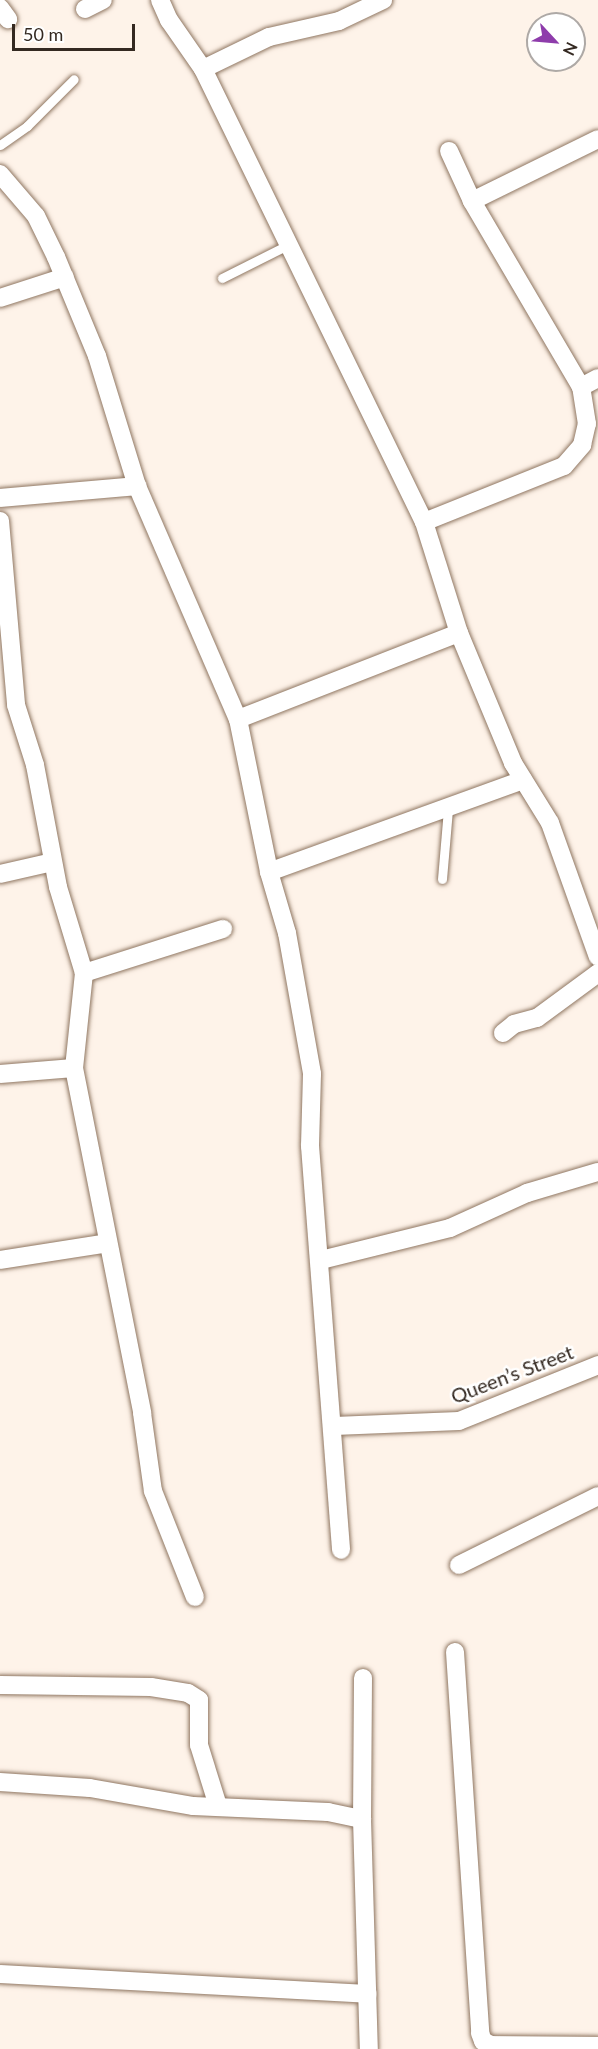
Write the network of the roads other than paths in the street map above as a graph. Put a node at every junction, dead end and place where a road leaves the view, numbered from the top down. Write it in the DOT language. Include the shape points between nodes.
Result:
graph roads {
  1 [pos="103,0"];
  2 [pos="160,0"];
  3 [pos="383,0"];
  4 [pos="85,9"];
  5 [pos="203,69"];
  6 [pos="74,79"];
  7 [pos="598,139"];
  8 [pos="0,145"];
  9 [pos="449,151"];
  10 [pos="0,174"];
  11 [pos="471,201"];
  12 [pos="288,245"];
  13 [pos="64,277"];
  14 [pos="222,278"];
  15 [pos="0,298"];
  16 [pos="598,378"];
  17 [pos="581,387"];
  18 [pos="137,486"];
  19 [pos="0,498"];
  20 [pos="0,521"];
  21 [pos="424,522"];
  22 [pos="459,633"];
  23 [pos="8,705"];
  24 [pos="238,719"];
  25 [pos="523,780"];
  26 [pos="448,809"];
  27 [pos="53,862"];
  28 [pos="269,872"];
  29 [pos="0,874"];
  30 [pos="442,879"];
  31 [pos="223,929"];
  32 [pos="598,957"];
  33 [pos="84,973"];
  34 [pos="598,973"];
  35 [pos="502,1033"];
  36 [pos="74,1068"];
  37 [pos="0,1074"];
  38 [pos="598,1172"];
  39 [pos="108,1243"];
  40 [pos="0,1260"];
  41 [pos="321,1260"];
  42 [pos="598,1365"];
  43 [pos="334,1426"];
  44 [pos="598,1496"];
  45 [pos="341,1550"];
  46 [pos="459,1565"];
  47 [pos="195,1598"];
  48 [pos="455,1652"];
  49 [pos="363,1678"];
  50 [pos="0,1685"];
  51 [pos="0,1782"];
  52 [pos="218,1806"];
  53 [pos="362,1819"];
  54 [pos="0,1974"];
  55 [pos="368,1994"];
  56 [pos="598,2046"];
  57 [pos="369,2049"];
  1 -- 4 [label="street"];
  2 -- 5 [label="street"];
  3 -- 5 [label="street" via="339,21 269,37"];
  5 -- 12 [label="street"];
  6 -- 8 [label="lane" via="27,126"];
  7 -- 11 [label="street"];
  9 -- 11 [label="street"];
  10 -- 13 [label="street" via="36,216"];
  11 -- 17 [label="street"];
  12 -- 14 [label="lane"];
  12 -- 21 [label="street"];
  13 -- 15 [label="street"];
  13 -- 18 [label="street" via="97,356"];
  16 -- 17 [label="street"];
  17 -- 21 [label="street" via="587,423 582,445 564,466"];
  18 -- 19 [label="street"];
  18 -- 24 [label="street"];
  20 -- 23 [label="street"];
  21 -- 22 [label="street"];
  22 -- 24 [label="street"];
  22 -- 25 [label="street"];
  23 -- 27 [label="street" via="35,765"];
  24 -- 28 [label="street"];
  25 -- 26 [label="street"];
  25 -- 32 [label="street" via="550,823"];
  26 -- 28 [label="street" via="315,852"];
  26 -- 30 [label="lane"];
  27 -- 29 [label="street"];
  27 -- 33 [label="street"];
  28 -- 41 [label="street" via="287,933 312,1074 310,1146"];
  31 -- 33 [label="street"];
  33 -- 36 [label="street"];
  34 -- 35 [label="street" via="537,1018 514,1024"];
  36 -- 37 [label="street"];
  36 -- 39 [label="street"];
  38 -- 41 [label="street" via="527,1193 450,1227"];
  39 -- 40 [label="street"];
  39 -- 47 [label="street" via="142,1413 153,1491"];
  41 -- 43 [label="street"];
  42 -- 43 [label="street, Queen’s Street" via="459,1421"];
  43 -- 45 [label="street"];
  44 -- 46 [label="street"];
  48 -- 56 [label="street" via="480,2033 483,2041 491,2045"];
  49 -- 53 [label="street"];
  50 -- 52 [label="street" via="151,1687 188,1693 199,1700 199,1745"];
  51 -- 52 [label="street" via="90,1788 135,1799"];
  52 -- 53 [label="street" via="328,1812"];
  53 -- 55 [label="street"];
  54 -- 55 [label="street"];
  55 -- 57 [label="street"];
}
